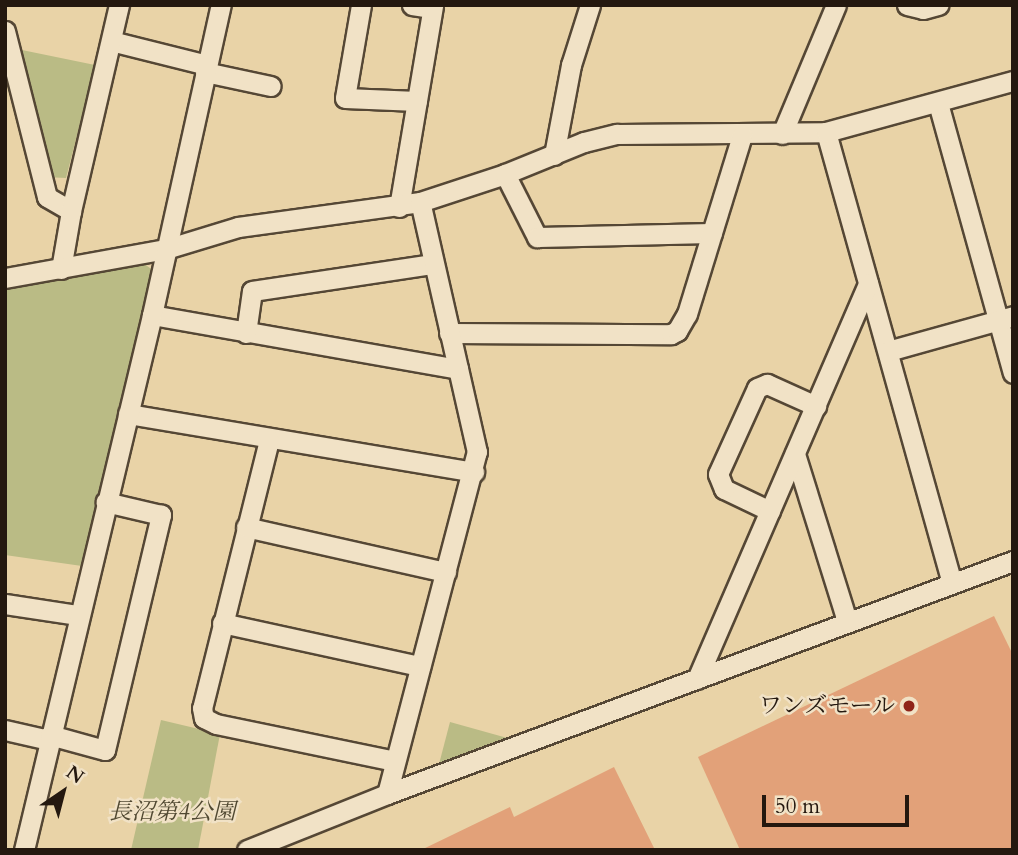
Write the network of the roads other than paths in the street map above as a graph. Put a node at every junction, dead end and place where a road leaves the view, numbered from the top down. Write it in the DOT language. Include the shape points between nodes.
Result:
graph roads {
  1 [pos="119,5"];
  2 [pos="221,5"];
  3 [pos="361,5"];
  4 [pos="412,5"];
  5 [pos="590,5"];
  6 [pos="836,5"];
  7 [pos="907,5"];
  8 [pos="938,5"];
  9 [pos="433,6"];
  10 [pos="5,31"];
  11 [pos="111,41"];
  12 [pos="206,68"];
  13 [pos="1013,81"];
  14 [pos="271,86"];
  15 [pos="417,101"];
  16 [pos="937,103"];
  17 [pos="826,132"];
  18 [pos="782,134"];
  19 [pos="742,135"];
  20 [pos="554,155"];
  21 [pos="505,174"];
  22 [pos="420,202"];
  23 [pos="399,207"];
  24 [pos="71,211"];
  25 [pos="712,233"];
  26 [pos="166,249"];
  27 [pos="433,264"];
  28 [pos="61,269"];
  29 [pos="5,278"];
  30 [pos="868,283"];
  31 [pos="152,316"];
  32 [pos="1005,318"];
  33 [pos="246,333"];
  34 [pos="449,333"];
  35 [pos="888,351"];
  36 [pos="458,369"];
  37 [pos="1013,373"];
  38 [pos="816,406"];
  39 [pos="128,414"];
  40 [pos="269,440"];
  41 [pos="795,454"];
  42 [pos="474,472"];
  43 [pos="106,502"];
  44 [pos="770,511"];
  45 [pos="246,527"];
  46 [pos="1013,561"];
  47 [pos="446,572"];
  48 [pos="952,583"];
  49 [pos="5,604"];
  50 [pos="78,615"];
  51 [pos="847,621"];
  52 [pos="222,623"];
  53 [pos="420,666"];
  54 [pos="697,679"];
  55 [pos="5,730"];
  56 [pos="50,737"];
  57 [pos="394,761"];
  58 [pos="387,794"];
  59 [pos="24,850"];
  60 [pos="247,850"];
  1 -- 11 [label="street"];
  2 -- 12 [label="street"];
  3 -- 15 [label="street" via="345,98"];
  4 -- 9 [label="street"];
  5 -- 20 [label="street" via="571,65"];
  6 -- 18 [label="street"];
  7 -- 8 [label="street" via="923,9"];
  9 -- 15 [label="street"];
  10 -- 24 [label="street" via="47,197"];
  11 -- 12 [label="street"];
  11 -- 24 [label="street"];
  12 -- 14 [label="street"];
  12 -- 26 [label="street"];
  13 -- 16 [label="street"];
  15 -- 23 [label="street"];
  16 -- 17 [label="street"];
  16 -- 32 [label="street"];
  17 -- 18 [label="street"];
  17 -- 30 [label="street"];
  18 -- 19 [label="street"];
  19 -- 20 [label="street" via="617,134"];
  19 -- 25 [label="street"];
  20 -- 21 [label="street"];
  21 -- 22 [label="street"];
  21 -- 25 [label="street" via="537,237"];
  22 -- 23 [label="street"];
  22 -- 27 [label="street"];
  23 -- 26 [label="street" via="238,227"];
  24 -- 28 [label="street"];
  25 -- 34 [label="street" via="687,314 671,334"];
  26 -- 28 [label="street"];
  26 -- 31 [label="street"];
  27 -- 33 [label="street" via="251,291"];
  27 -- 34 [label="street"];
  28 -- 29 [label="street"];
  30 -- 35 [label="street"];
  30 -- 38 [label="street"];
  31 -- 33 [label="street"];
  31 -- 39 [label="street"];
  32 -- 35 [label="street"];
  32 -- 37 [label="street"];
  33 -- 36 [label="street"];
  34 -- 36 [label="street"];
  35 -- 48 [label="street"];
  36 -- 42 [label="street" via="475,440"];
  38 -- 41 [label="street"];
  38 -- 44 [label="street" via="767,384 757,388 718,474 724,489"];
  39 -- 40 [label="street"];
  39 -- 43 [label="street"];
  40 -- 42 [label="street"];
  40 -- 45 [label="street"];
  41 -- 44 [label="street"];
  41 -- 51 [label="street"];
  42 -- 47 [label="street"];
  43 -- 50 [label="street"];
  43 -- 56 [label="street" via="161,515 105,750"];
  44 -- 54 [label="street"];
  45 -- 47 [label="street"];
  45 -- 52 [label="street"];
  46 -- 48 [label="street"];
  47 -- 53 [label="street"];
  48 -- 51 [label="street"];
  49 -- 50 [label="street"];
  50 -- 56 [label="street"];
  51 -- 54 [label="street"];
  52 -- 53 [label="street"];
  52 -- 57 [label="street" via="202,708 204,718"];
  53 -- 57 [label="street"];
  54 -- 58 [label="street"];
  55 -- 56 [label="street"];
  56 -- 59 [label="street"];
  57 -- 58 [label="street"];
  58 -- 60 [label="street"];
}
